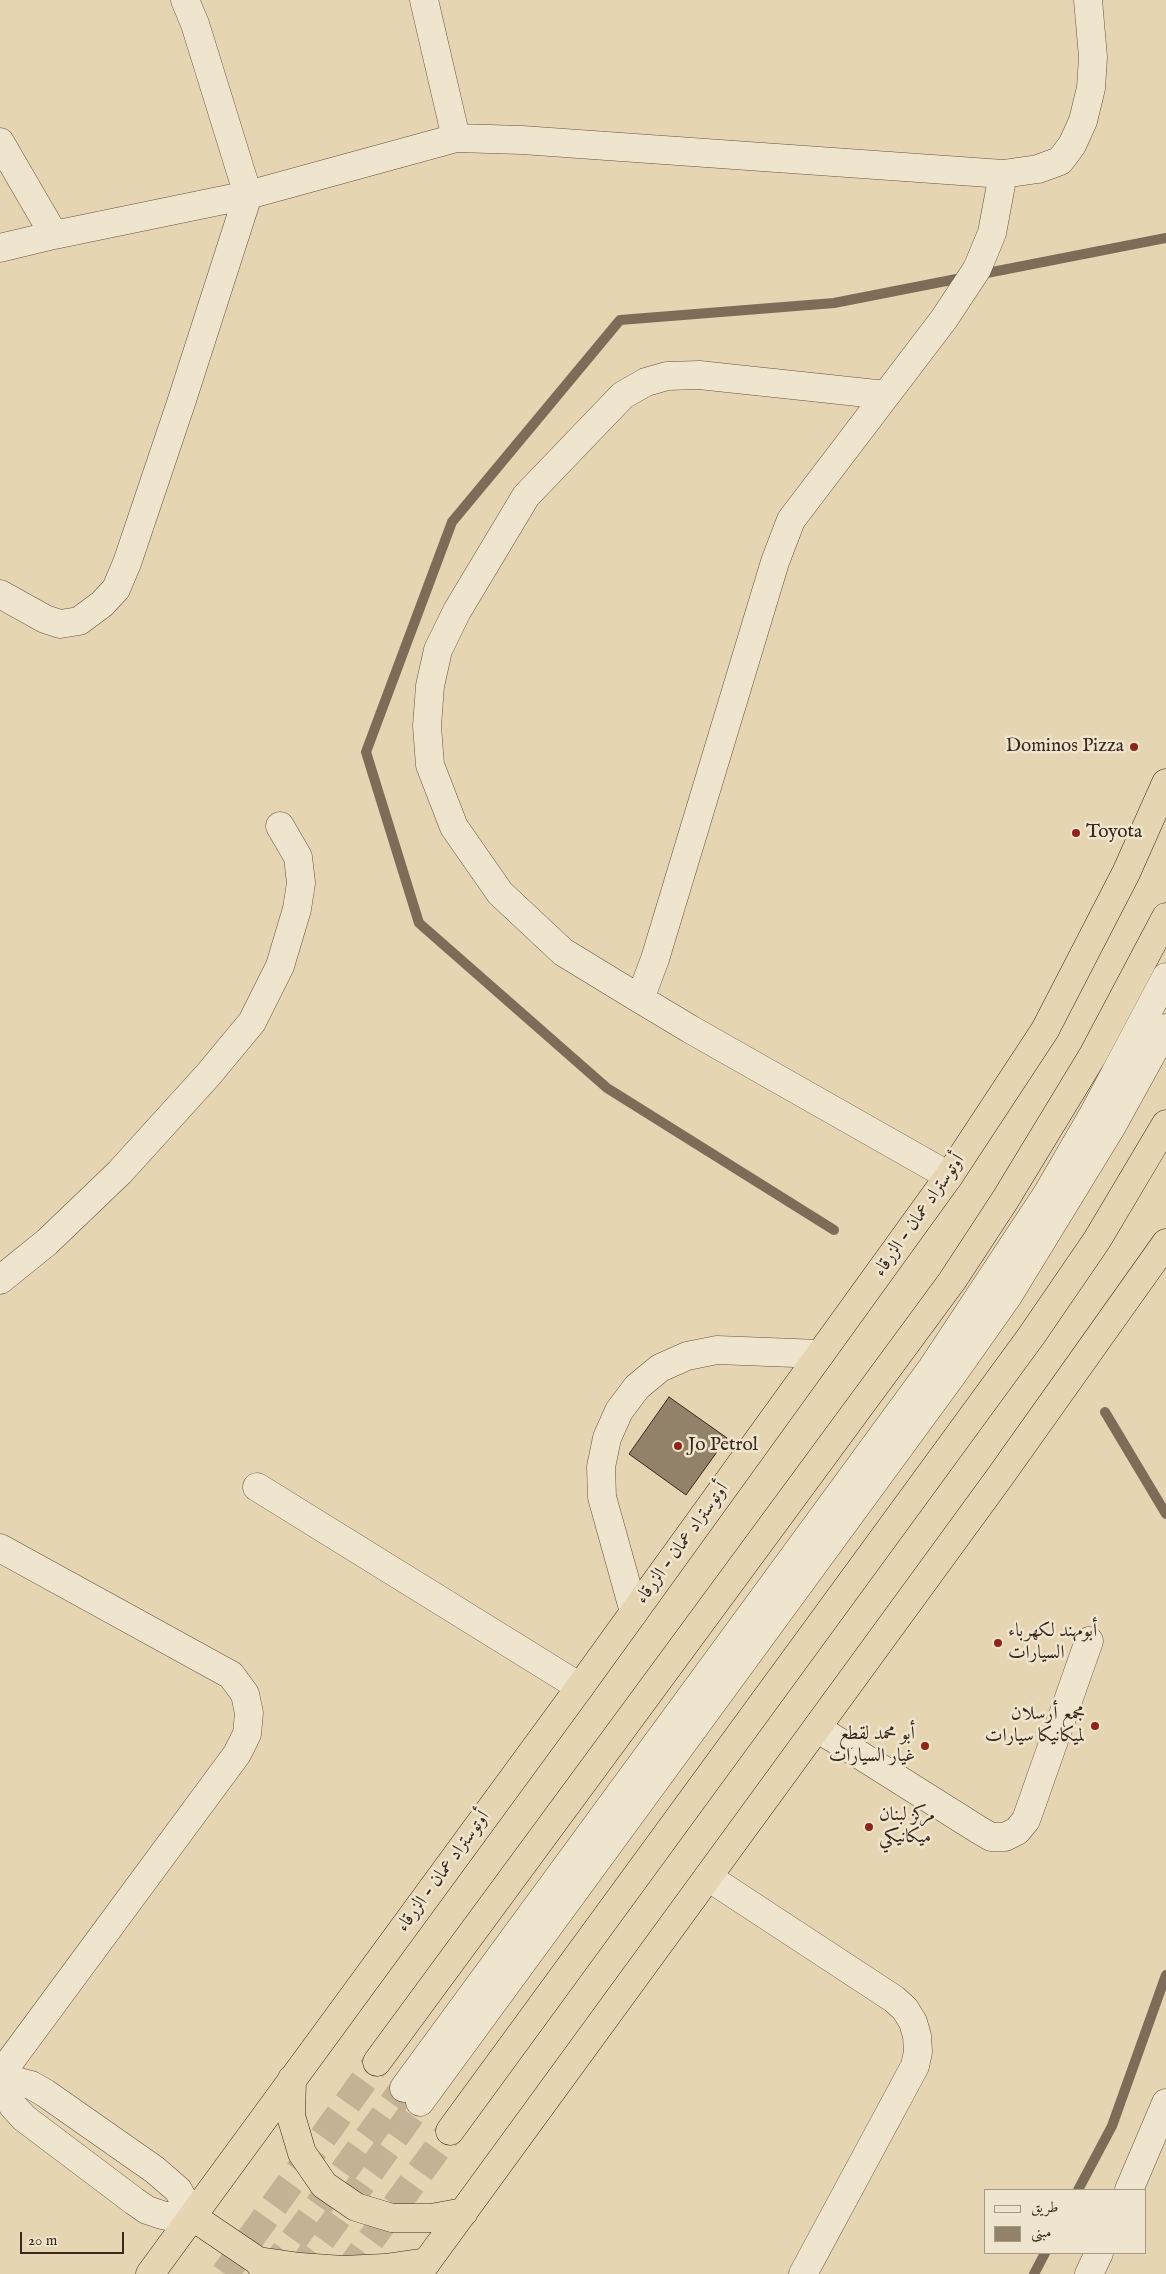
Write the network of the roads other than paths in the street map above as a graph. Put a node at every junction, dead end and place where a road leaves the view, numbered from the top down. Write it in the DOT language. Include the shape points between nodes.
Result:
graph roads {
  1 [pos="185,0"];
  2 [pos="424,0"];
  3 [pos="1088,0"];
  4 [pos="456,138"];
  5 [pos="0,142"];
  6 [pos="1003,174"];
  7 [pos="248,195"];
  8 [pos="54,235"];
  9 [pos="0,248"];
  10 [pos="886,395"];
  11 [pos="0,594"];
  12 [pos="1166,784"];
  13 [pos="280,826"];
  14 [pos="1166,917"];
  15 [pos="1166,977"];
  16 [pos="640,999"];
  17 [pos="1166,1028"];
  18 [pos="1166,1124"];
  19 [pos="949,1176"];
  20 [pos="1161,1259"];
  21 [pos="0,1280"];
  22 [pos="820,1354"];
  23 [pos="257,1487"];
  24 [pos="0,1548"];
  25 [pos="634,1612"];
  26 [pos="1089,1641"];
  27 [pos="580,1686"];
  28 [pos="817,1728"];
  29 [pos="708,1877"];
  30 [pos="377,2062"];
  31 [pos="0,2077"];
  32 [pos="292,2079"];
  33 [pos="1166,2103"];
  34 [pos="450,2131"];
  35 [pos="1129,2189"];
  36 [pos="464,2212"];
  37 [pos="193,2217"];
  38 [pos="1099,2254"];
  39 [pos="262,2267"];
  40 [pos="422,2268"];
  41 [pos="150,2274"];
  42 [pos="803,2274"];
  43 [pos="1089,2274"];
  1 -- 7 [label="street"];
  2 -- 4 [label="street"];
  3 -- 6 [label="street" via="1093,57 1091,88 1083,121 1072,145 1060,161 1038,169"];
  4 -- 6 [label="street"];
  4 -- 7 [label="street"];
  5 -- 8 [label="street"];
  6 -- 10 [label="street" via="992,233 976,269 944,319"];
  7 -- 8 [label="street"];
  7 -- 11 [label="street" via="181,403 116,589 79,621 60,624"];
  8 -- 9 [label="street"];
  10 -- 16 [label="street" via="791,520 782,540 655,959"];
  10 -- 16 [label="street" via="699,375 667,376 646,382 623,395 526,496 457,611 438,650 430,686 427,726 430,765 454,827 500,893 564,952"];
  12 -- 19 [label="highway, أوتوستراد عمان - الزرقاء" via="1126,873 1045,1030"];
  13 -- 21 [label="street" via="298,858 301,883 280,966 252,1022 120,1172 47,1242"];
  14 -- 30 [label="highway" via="1093,1055 952,1281"];
  15 -- 17 [label="street" via="1094,1113 1046,1194 932,1368 412,2095 953,1374 1013,1287 1112,1126"];
  16 -- 19 [label="street"];
  18 -- 34 [label="highway" via="1097,1240 1032,1335"];
  19 -- 22 [label="highway, أوتوستراد عمان - الزرقاء"];
  20 -- 28 [label="highway"];
  22 -- 25 [label="highway, أوتوستراد عمان - الزرقاء"];
  22 -- 25 [label="street" via="717,1350 687,1356 660,1368 637,1387 619,1411 605,1445 601,1467 602,1497"];
  23 -- 27 [label="street"];
  24 -- 31 [label="street" via="213,1663 231,1675 245,1694 249,1713 247,1734 237,1754"];
  25 -- 27 [label="highway, أوتوستراد عمان - الزرقاء"];
  26 -- 28 [label="street" via="1026,1820 1017,1831 1005,1837 991,1836 979,1830"];
  27 -- 32 [label="highway, أوتوستراد عمان - الزرقاء"];
  28 -- 29 [label="highway"];
  29 -- 36 [label="highway"];
  29 -- 42 [label="street" via="894,1999 913,2022 917,2036 915,2066"];
  31 -- 37 [label="street" via="45,2093 155,2170 178,2190"];
  31 -- 37 [label="street" via="14,2106 24,2118 134,2201 162,2215"];
  32 -- 36 [label="highway" via="291,2116 302,2154 324,2185 356,2207 392,2218 430,2218"];
  32 -- 37 [label="highway, أوتوستراد عمان - الزرقاء"];
  33 -- 35 [label="street"];
  36 -- 40 [label="highway"];
  37 -- 39 [label="highway"];
  37 -- 41 [label="highway, أوتوستراد عمان - الزرقاء"];
  38 -- 43 [label="street"];
  39 -- 40 [label="highway"];
}
